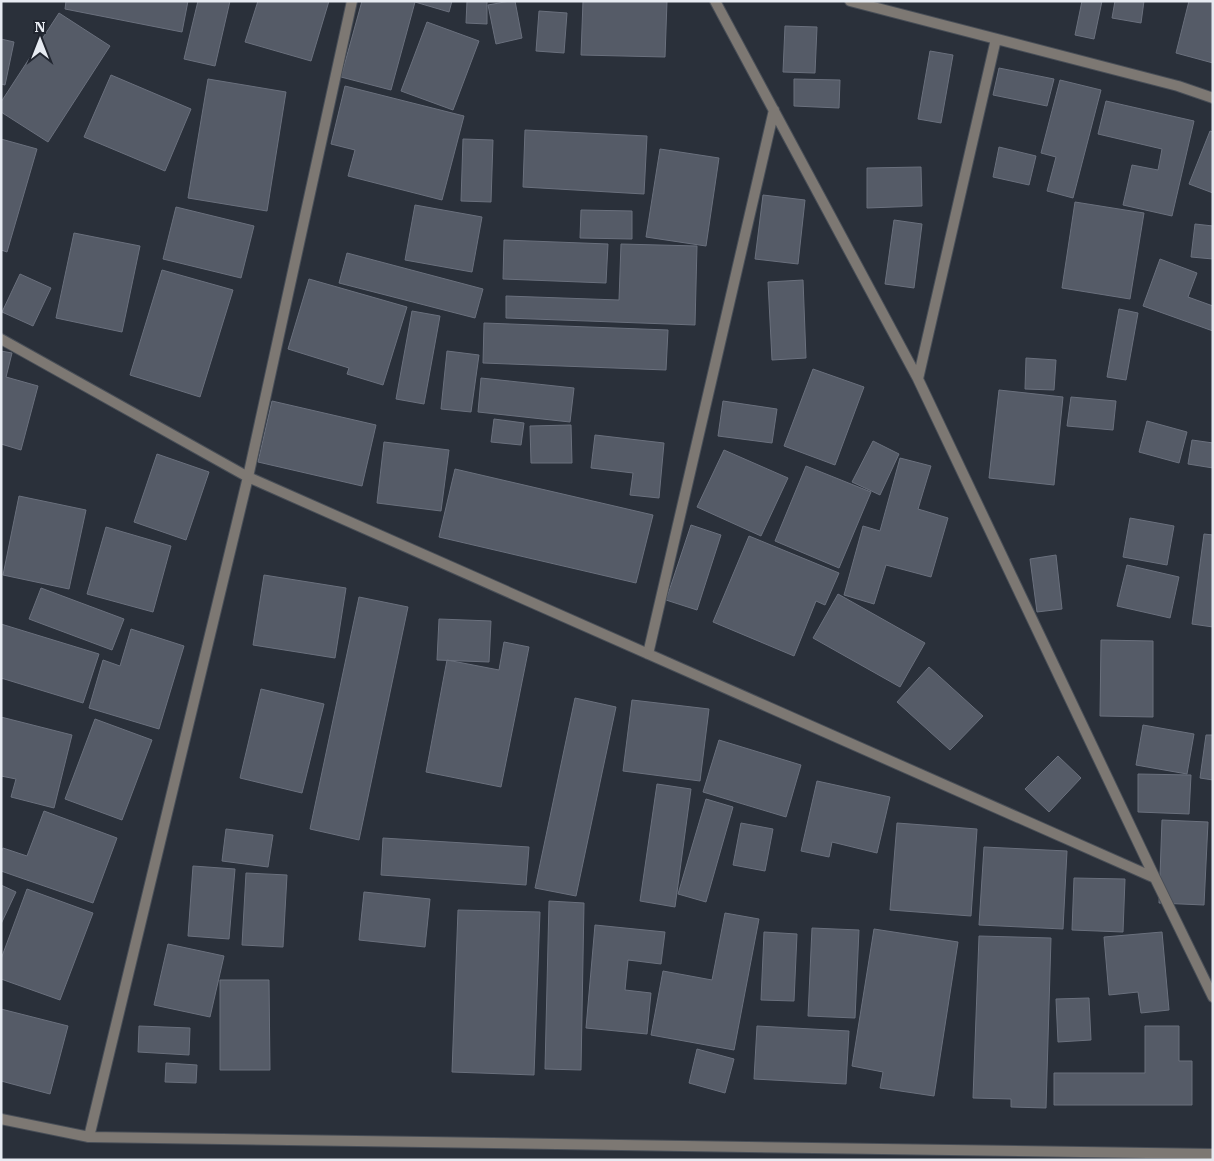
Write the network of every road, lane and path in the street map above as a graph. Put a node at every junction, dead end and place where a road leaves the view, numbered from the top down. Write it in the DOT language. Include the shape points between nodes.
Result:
graph roads {
  1 [pos="352,1"];
  2 [pos="715,1"];
  3 [pos="850,1"];
  4 [pos="996,39"];
  5 [pos="1213,98"];
  6 [pos="774,110"];
  7 [pos="1,339"];
  8 [pos="918,380"];
  9 [pos="248,477"];
  10 [pos="648,654"];
  11 [pos="1155,878"];
  12 [pos="1212,993"];
  13 [pos="1,1120"];
  14 [pos="88,1137"];
  15 [pos="1213,1154"];
  1 -- 9 [label="street"];
  2 -- 6 [label="street"];
  3 -- 4 [label="street"];
  4 -- 5 [label="street"];
  4 -- 8 [label="street"];
  6 -- 8 [label="street"];
  6 -- 10 [label="street"];
  7 -- 9 [label="street"];
  8 -- 11 [label="street"];
  9 -- 10 [label="street"];
  9 -- 14 [label="street"];
  10 -- 11 [label="street"];
  11 -- 12 [label="street"];
  13 -- 14 [label="street"];
  14 -- 15 [label="street"];
}
